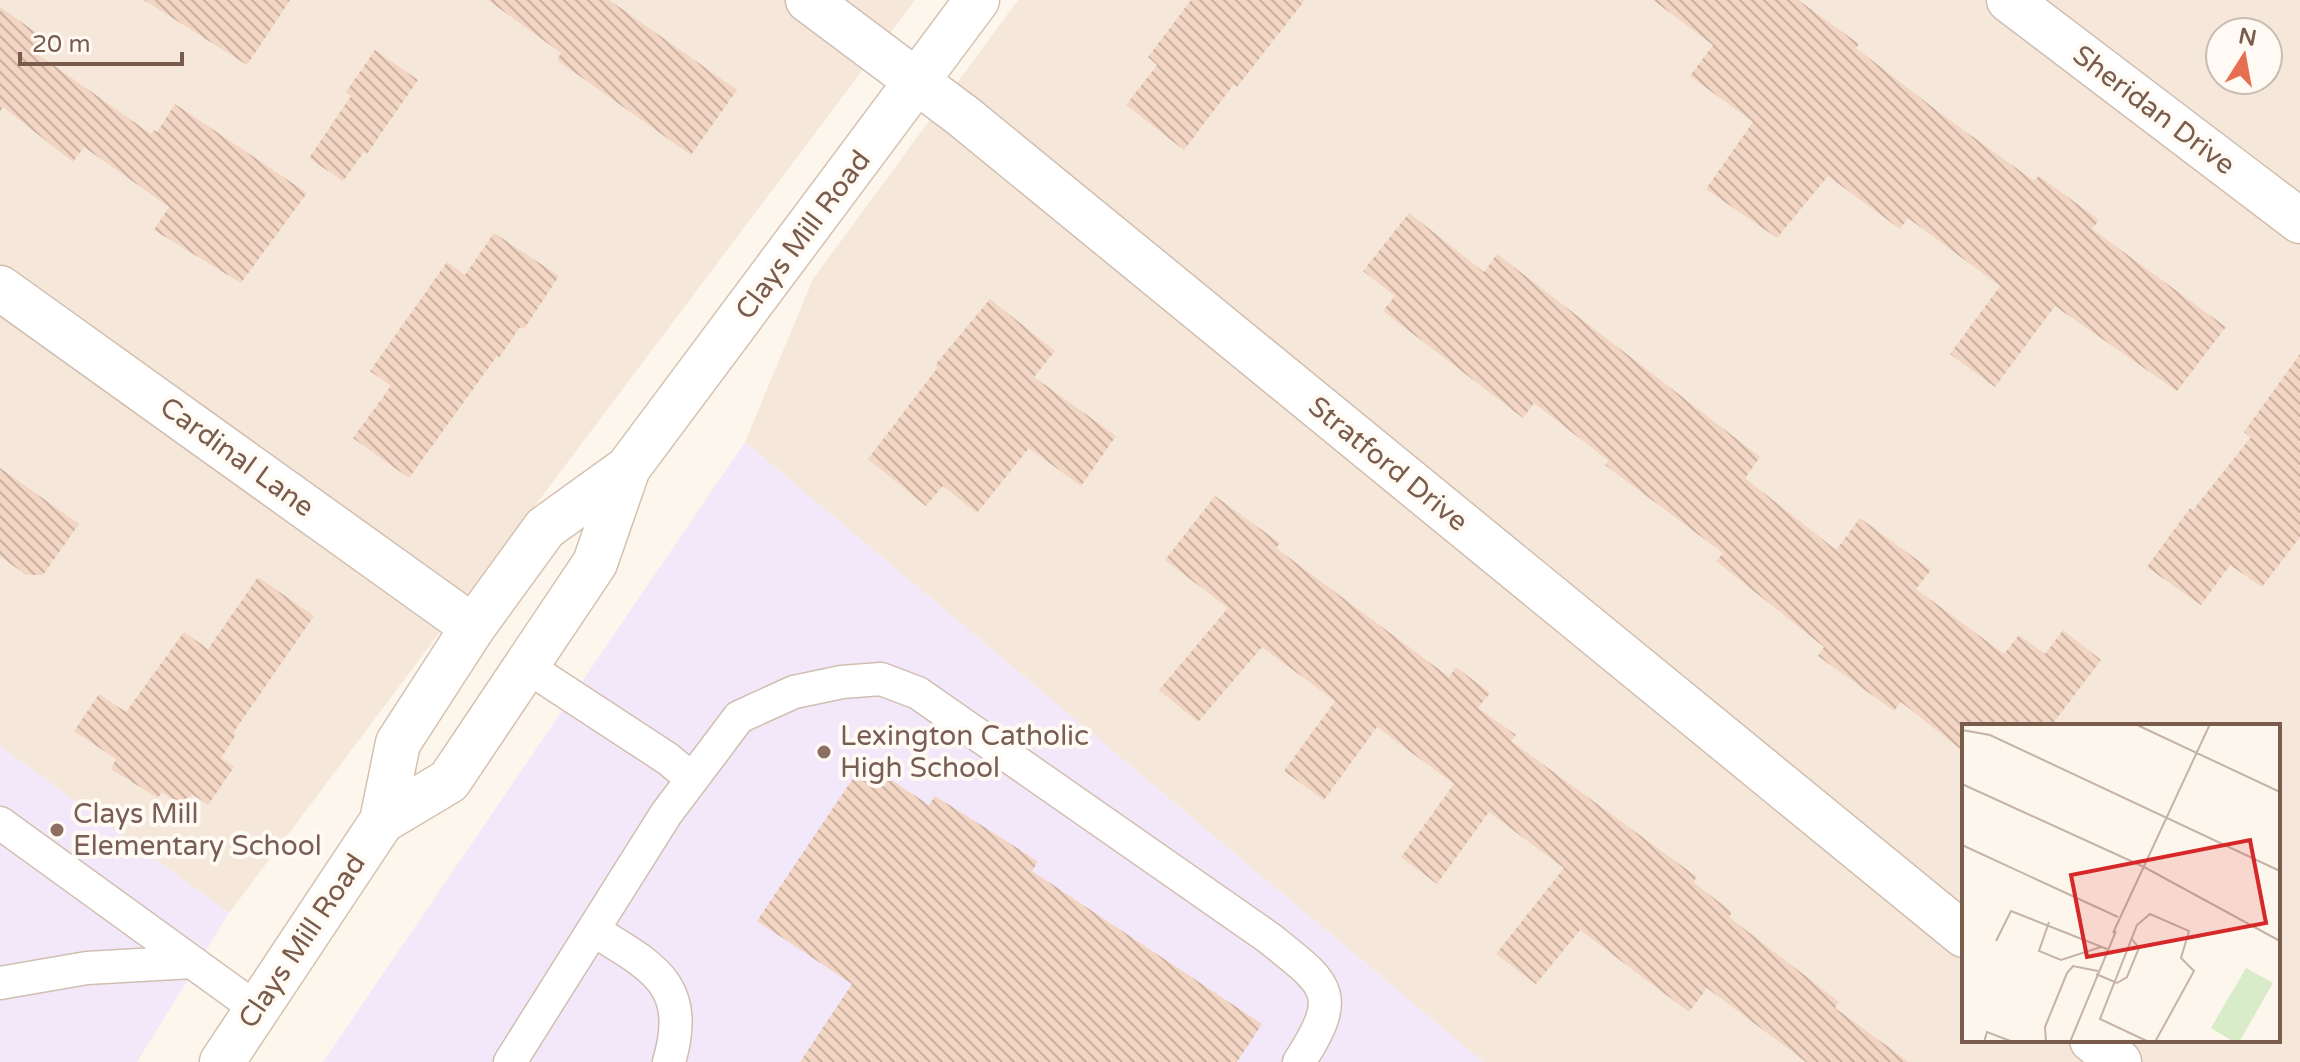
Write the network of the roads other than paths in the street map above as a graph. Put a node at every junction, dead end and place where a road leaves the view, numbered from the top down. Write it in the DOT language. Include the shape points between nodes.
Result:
graph roads {
  1 [pos="808,0"];
  2 [pos="977,0"];
  3 [pos="2009,0"];
  4 [pos="917,79"];
  5 [pos="2300,221"];
  6 [pos="0,288"];
  7 [pos="628,468"];
  8 [pos="473,627"];
  9 [pos="526,666"];
  10 [pos="691,778"];
  11 [pos="382,821"];
  12 [pos="0,823"];
  13 [pos="593,930"];
  14 [pos="1962,933"];
  15 [pos="192,962"];
  16 [pos="0,983"];
  17 [pos="257,1009"];
  18 [pos="2094,1042"];
  19 [pos="222,1062"];
  20 [pos="510,1062"];
  21 [pos="669,1062"];
  22 [pos="1299,1062"];
  23 [pos="2119,1062"];
  1 -- 4 [label="street, Stratford Drive"];
  2 -- 4 [label="street, Clays Mill Road"];
  3 -- 5 [label="street, Sheridan Drive"];
  4 -- 7 [label="street, Clays Mill Road"];
  4 -- 14 [label="street, Stratford Drive"];
  6 -- 8 [label="street, Cardinal Lane"];
  7 -- 8 [label="street, Clays Mill Road" via="545,528"];
  7 -- 9 [label="street, Clays Mill Road" via="595,563"];
  8 -- 11 [label="street, Clays Mill Road" via="398,743"];
  9 -- 10 [label="lane"];
  9 -- 11 [label="street, Clays Mill Road" via="449,781"];
  10 -- 13 [label="lane"];
  10 -- 22 [label="lane" via="739,717 794,692 881,679 918,693 1308,969 1321,985 1326,1015"];
  11 -- 17 [label="street, Clays Mill Road"];
  12 -- 15 [label="lane"];
  13 -- 20 [label="lane"];
  13 -- 21 [label="lane" via="656,969 670,996 677,1033"];
  15 -- 16 [label="lane" via="87,968"];
  15 -- 17 [label="lane"];
  17 -- 19 [label="street, Clays Mill Road"];
  18 -- 23 [label="street"];
}
